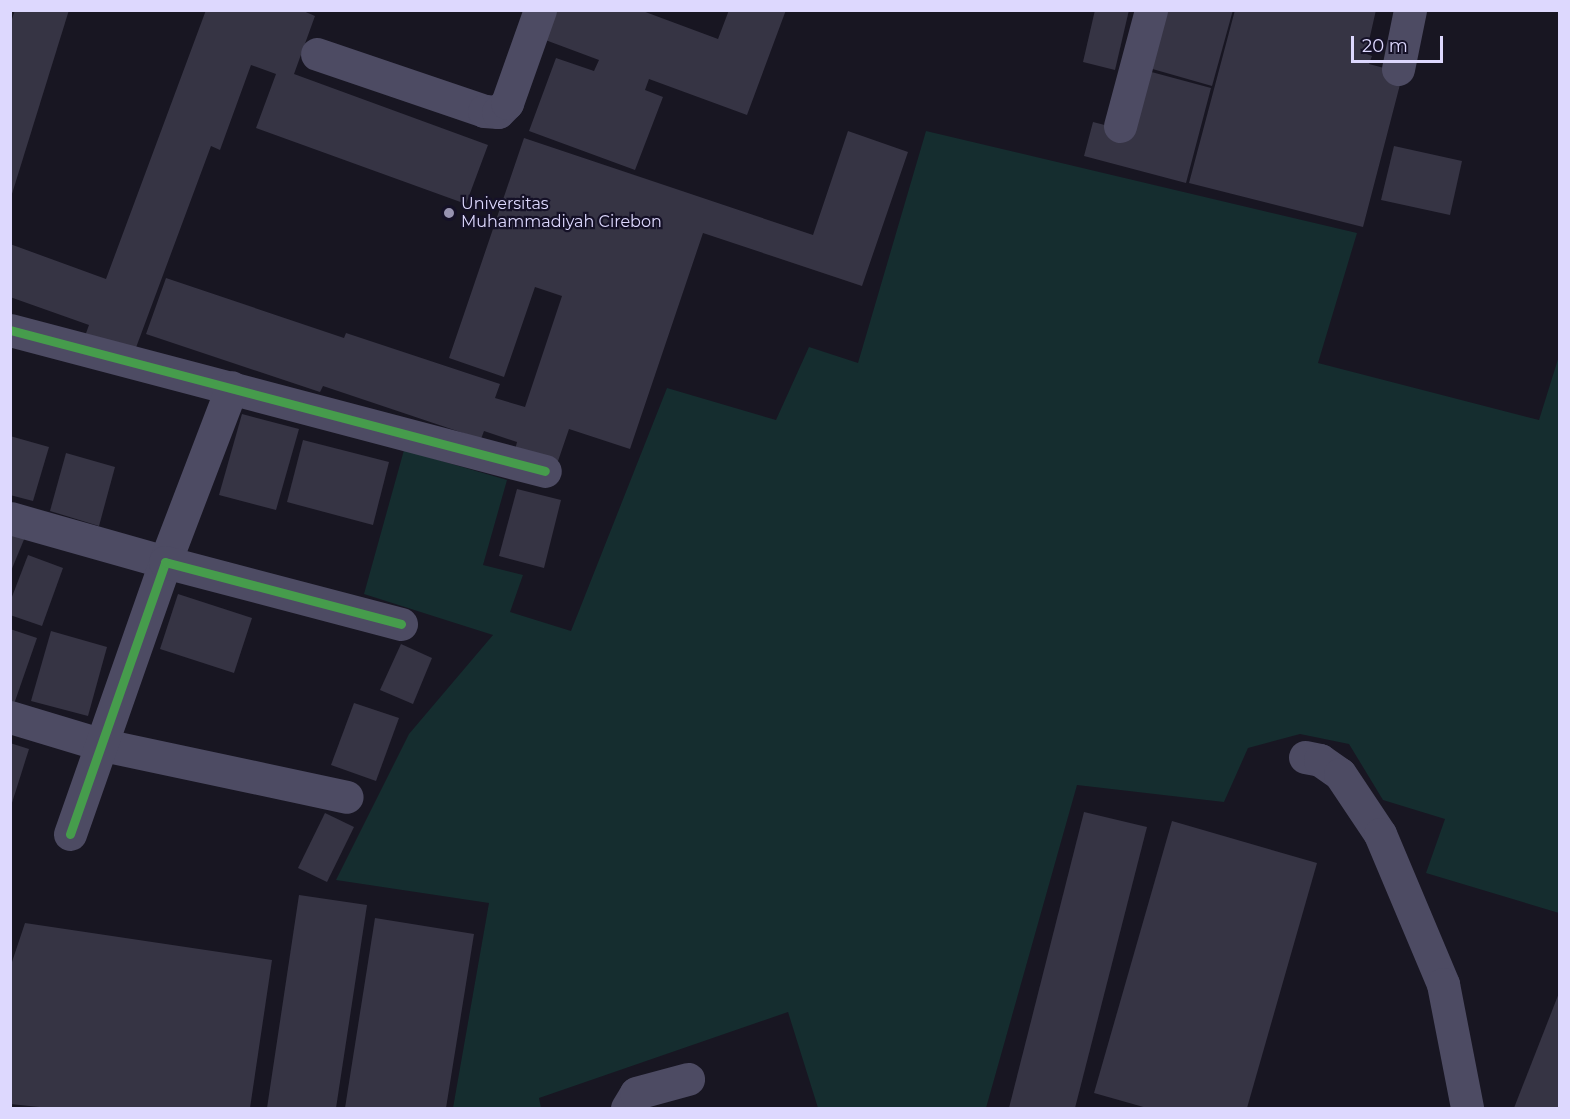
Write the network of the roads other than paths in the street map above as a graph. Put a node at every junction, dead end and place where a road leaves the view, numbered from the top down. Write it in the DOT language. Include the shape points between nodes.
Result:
graph roads {
  1 [pos="540,10"];
  2 [pos="1151,10"];
  3 [pos="1410,10"];
  4 [pos="317,54"];
  5 [pos="1398,69"];
  6 [pos="1120,126"];
  7 [pos="10,330"];
  8 [pos="232,387"];
  9 [pos="545,471"];
  10 [pos="10,519"];
  11 [pos="165,562"];
  12 [pos="401,624"];
  13 [pos="10,717"];
  14 [pos="103,745"];
  15 [pos="1305,757"];
  16 [pos="347,797"];
  17 [pos="70,834"];
  18 [pos="688,1079"];
  19 [pos="627,1108"];
  20 [pos="1467,1108"];
  1 -- 4 [label="street" via="507,103 498,112 484,111"];
  2 -- 6 [label="street"];
  3 -- 5 [label="street"];
  7 -- 8 [label="street"];
  8 -- 9 [label="street"];
  8 -- 11 [label="street"];
  10 -- 11 [label="street"];
  11 -- 12 [label="street"];
  11 -- 14 [label="street"];
  13 -- 14 [label="street"];
  14 -- 16 [label="street"];
  14 -- 17 [label="street"];
  15 -- 20 [label="street" via="1320,760 1340,774 1380,834 1443,984"];
  18 -- 19 [label="street" via="636,1093"];
}
